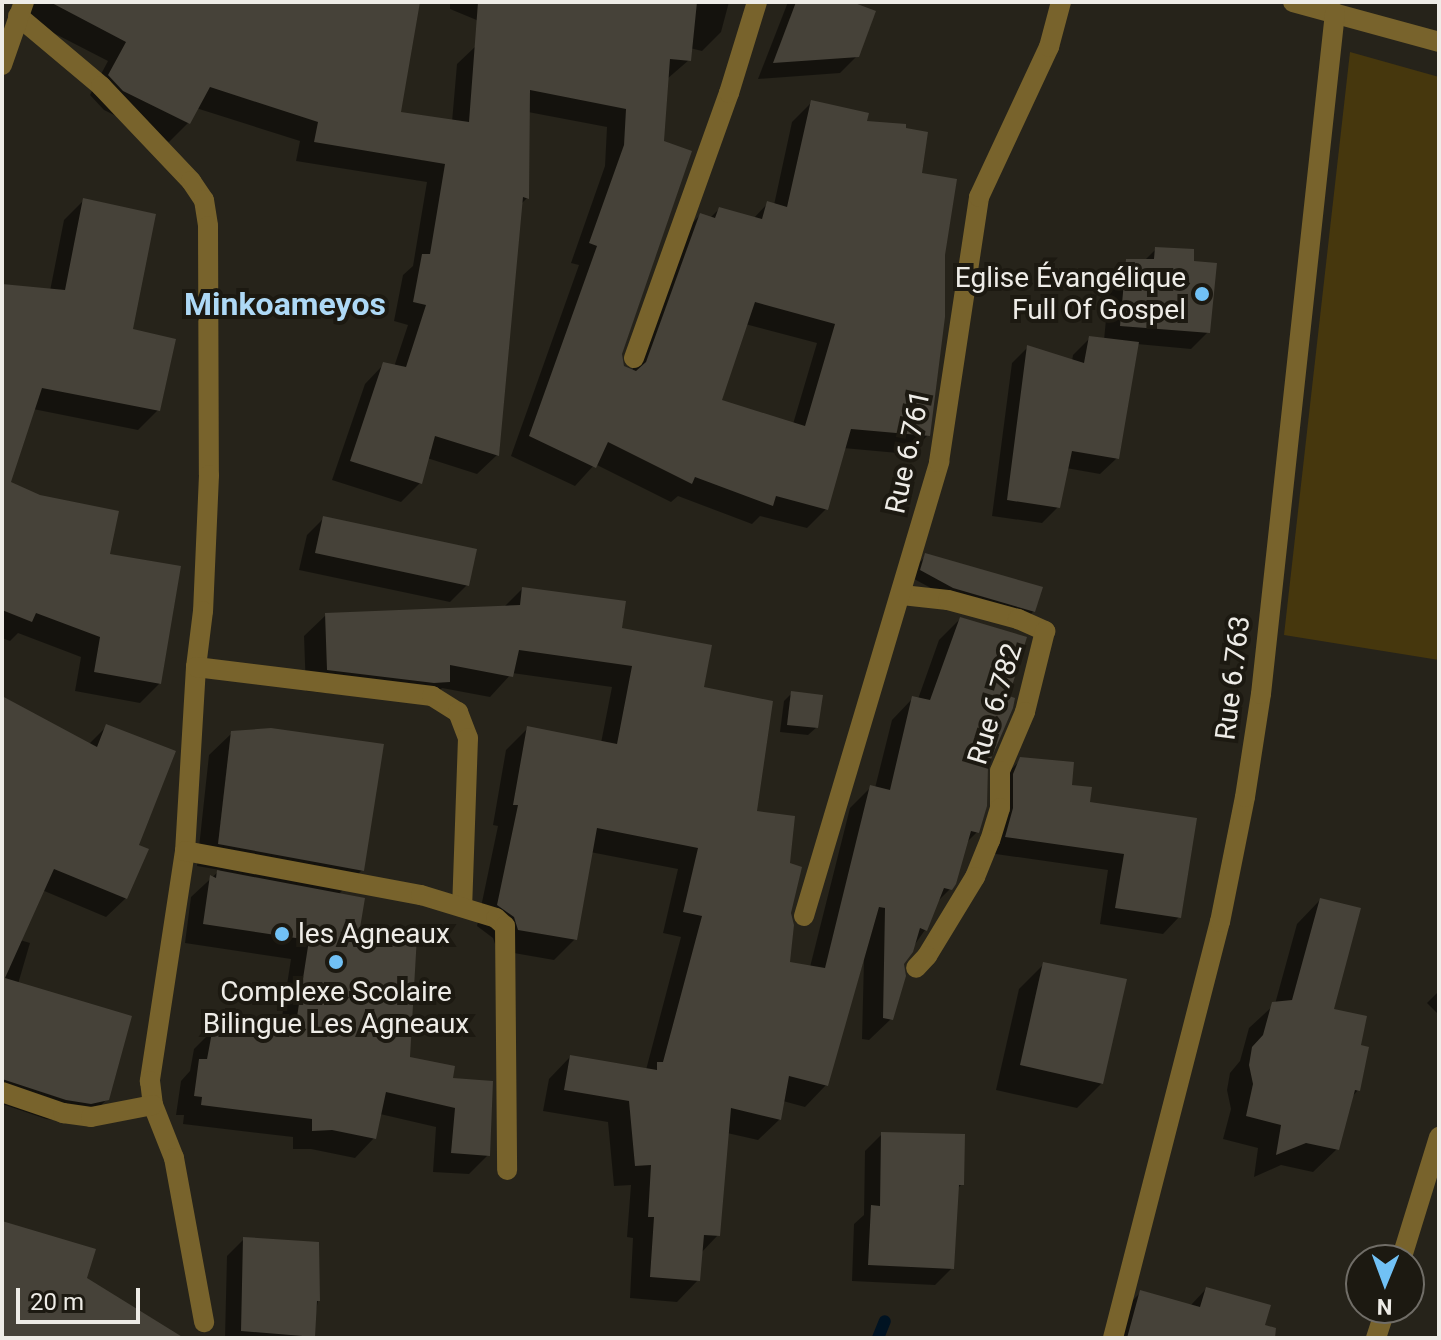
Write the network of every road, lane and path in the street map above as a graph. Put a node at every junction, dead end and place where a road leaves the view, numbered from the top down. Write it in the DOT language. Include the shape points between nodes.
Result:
graph roads {
  1 [pos="757,2"];
  2 [pos="1061,2"];
  3 [pos="1293,2"];
  4 [pos="21,9"];
  5 [pos="1335,13"];
  6 [pos="1439,42"];
  7 [pos="2,65"];
  8 [pos="634,358"];
  9 [pos="902,595"];
  10 [pos="196,667"];
  11 [pos="185,851"];
  12 [pos="462,907"];
  13 [pos="804,916"];
  14 [pos="916,968"];
  15 [pos="2,1092"];
  16 [pos="153,1105"];
  17 [pos="1439,1137"];
  18 [pos="507,1170"];
  19 [pos="1406,1244"];
  20 [pos="204,1322"];
  21 [pos="1113,1338"];
  1 -- 8 [label="street"];
  2 -- 9 [label="street, Rue 6.761" via="1049,47 979,197 944,440"];
  3 -- 5 [label="street"];
  4 -- 7 [label="street"];
  4 -- 10 [label="street" via="101,86 204,200 209,475"];
  5 -- 6 [label="street"];
  5 -- 21 [label="street, Rue 6.763" via="1261,694 1245,797 1220,922"];
  9 -- 13 [label="street, Rue 6.761"];
  9 -- 14 [label="street, Rue 6.782" via="948,600 1045,631 1025,712 1000,771 1000,808 990,840 975,877"];
  10 -- 11 [label="street"];
  10 -- 12 [label="street" via="432,696 458,712 468,738"];
  11 -- 12 [label="street"];
  11 -- 16 [label="street" via="150,1081"];
  12 -- 18 [label="street" via="496,918 507,934"];
  15 -- 16 [label="street" via="91,1117"];
  16 -- 20 [label="street" via="174,1158"];
  17 -- 19 [label="street"];
}
